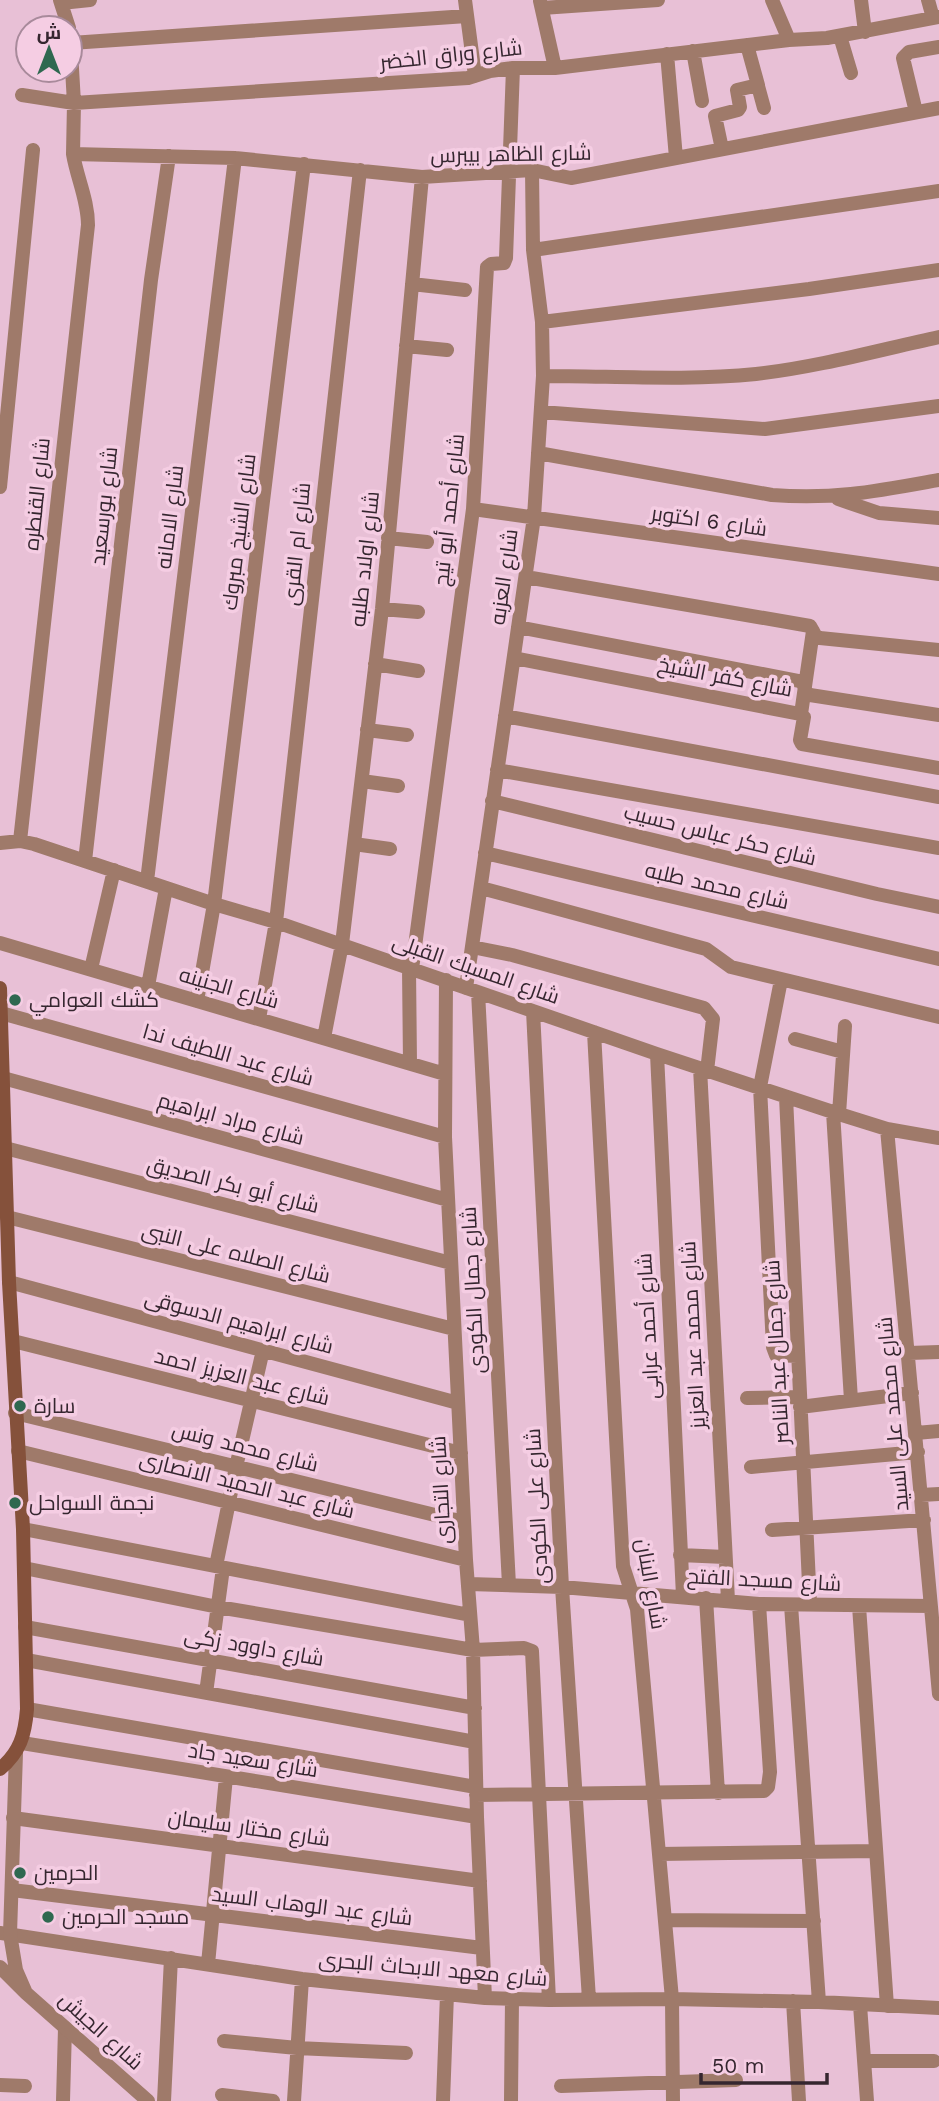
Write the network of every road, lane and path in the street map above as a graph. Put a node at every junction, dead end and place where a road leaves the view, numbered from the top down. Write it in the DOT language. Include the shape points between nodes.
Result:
graph roads {
  1 [pos="90,0"];
  2 [pos="465,0"];
  3 [pos="658,0"];
  4 [pos="772,0"];
  5 [pos="861,0"];
  6 [pos="928,0"];
  7 [pos="60,2"];
  8 [pos="541,4"];
  9 [pos="467,16"];
  10 [pos="936,18"];
  11 [pos="865,32"];
  12 [pos="84,34"];
  13 [pos="840,36"];
  14 [pos="789,40"];
  15 [pos="747,45"];
  16 [pos="939,47"];
  17 [pos="693,51"];
  18 [pos="667,54"];
  19 [pos="513,68"];
  20 [pos="555,68"];
  21 [pos="851,73"];
  22 [pos="475,76"];
  23 [pos="73,84"];
  24 [pos="758,86"];
  25 [pos="22,95"];
  26 [pos="702,101"];
  27 [pos="74,103"];
  28 [pos="764,108"];
  29 [pos="939,108"];
  30 [pos="916,112"];
  31 [pos="722,149"];
  32 [pos="33,150"];
  33 [pos="73,154"];
  34 [pos="169,156"];
  35 [pos="235,158"];
  36 [pos="676,158"];
  37 [pos="304,164"];
  38 [pos="360,170"];
  39 [pos="532,170"];
  40 [pos="510,172"];
  41 [pos="422,177"];
  42 [pos="939,191"];
  43 [pos="533,250"];
  44 [pos="939,270"];
  45 [pos="412,284"];
  46 [pos="465,290"];
  47 [pos="542,322"];
  48 [pos="939,337"];
  49 [pos="407,346"];
  50 [pos="447,350"];
  51 [pos="543,376"];
  52 [pos="939,406"];
  53 [pos="541,412"];
  54 [pos="538,453"];
  55 [pos="939,480"];
  56 [pos="0,486"];
  57 [pos="835,497"];
  58 [pos="473,509"];
  59 [pos="534,517"];
  60 [pos="939,518"];
  61 [pos="388,538"];
  62 [pos="428,542"];
  63 [pos="939,574"];
  64 [pos="526,577"];
  65 [pos="382,609"];
  66 [pos="418,612"];
  67 [pos="518,627"];
  68 [pos="813,631"];
  69 [pos="939,650"];
  70 [pos="514,657"];
  71 [pos="375,664"];
  72 [pos="418,671"];
  73 [pos="805,687"];
  74 [pos="801,714"];
  75 [pos="939,715"];
  76 [pos="505,716"];
  77 [pos="367,730"];
  78 [pos="407,735"];
  79 [pos="939,768"];
  80 [pos="497,770"];
  81 [pos="362,781"];
  82 [pos="398,786"];
  83 [pos="939,797"];
  84 [pos="492,801"];
  85 [pos="20,841"];
  86 [pos="0,843"];
  87 [pos="354,844"];
  88 [pos="939,848"];
  89 [pos="390,849"];
  90 [pos="485,853"];
  91 [pos="85,861"];
  92 [pos="114,870"];
  93 [pos="146,881"];
  94 [pos="166,888"];
  95 [pos="481,888"];
  96 [pos="215,904"];
  97 [pos="939,907"];
  98 [pos="276,922"];
  99 [pos="0,943"];
  100 [pos="342,944"];
  101 [pos="472,947"];
  102 [pos="939,959"];
  103 [pos="410,968"];
  104 [pos="90,970"];
  105 [pos="781,979"];
  106 [pos="446,980"];
  107 [pos="148,986"];
  108 [pos="0,988"];
  109 [pos="472,990"];
  110 [pos="197,1001"];
  111 [pos="533,1011"];
  112 [pos="1,1013"];
  113 [pos="939,1017"];
  114 [pos="259,1019"];
  115 [pos="845,1026"];
  116 [pos="593,1032"];
  117 [pos="324,1038"];
  118 [pos="795,1039"];
  119 [pos="844,1052"];
  120 [pos="657,1054"];
  121 [pos="410,1063"];
  122 [pos="704,1070"];
  123 [pos="445,1074"];
  124 [pos="3,1078"];
  125 [pos="760,1087"];
  126 [pos="786,1097"];
  127 [pos="836,1113"];
  128 [pos="887,1129"];
  129 [pos="445,1137"];
  130 [pos="939,1138"];
  131 [pos="5,1148"];
  132 [pos="3,1194"];
  133 [pos="448,1200"];
  134 [pos="7,1217"];
  135 [pos="451,1263"];
  136 [pos="9,1282"];
  137 [pos="454,1329"];
  138 [pos="13,1341"];
  139 [pos="263,1350"];
  140 [pos="939,1352"];
  141 [pos="909,1353"];
  142 [pos="797,1356"];
  143 [pos="7,1370"];
  144 [pos="912,1393"];
  145 [pos="747,1398"];
  146 [pos="851,1400"];
  147 [pos="251,1401"];
  148 [pos="458,1402"];
  149 [pos="799,1402"];
  150 [pos="15,1413"];
  151 [pos="939,1431"];
  152 [pos="916,1433"];
  153 [pos="18,1451"];
  154 [pos="918,1452"];
  155 [pos="461,1453"];
  156 [pos="803,1464"];
  157 [pos="236,1467"];
  158 [pos="751,1467"];
  159 [pos="939,1494"];
  160 [pos="921,1495"];
  161 [pos="229,1503"];
  162 [pos="924,1520"];
  163 [pos="464,1522"];
  164 [pos="805,1528"];
  165 [pos="23,1529"];
  166 [pos="772,1530"];
  167 [pos="680,1555"];
  168 [pos="725,1557"];
  169 [pos="466,1560"];
  170 [pos="933,1563"];
  171 [pos="219,1567"];
  172 [pos="24,1568"];
  173 [pos="468,1584"];
  174 [pos="509,1585"];
  175 [pos="562,1587"];
  176 [pos="633,1593"];
  177 [pos="683,1596"];
  178 [pos="705,1598"];
  179 [pos="727,1600"];
  180 [pos="759,1604"];
  181 [pos="791,1605"];
  182 [pos="810,1605"];
  183 [pos="859,1606"];
  184 [pos="931,1606"];
  185 [pos="218,1607"];
  186 [pos="470,1615"];
  187 [pos="26,1627"];
  188 [pos="473,1650"];
  189 [pos="26,1660"];
  190 [pos="211,1661"];
  191 [pos="206,1693"];
  192 [pos="939,1694"];
  193 [pos="475,1708"];
  194 [pos="27,1709"];
  195 [pos="475,1742"];
  196 [pos="19,1748"];
  197 [pos="0,1769"];
  198 [pos="226,1777"];
  199 [pos="476,1791"];
  200 [pos="718,1793"];
  201 [pos="577,1794"];
  202 [pos="654,1794"];
  203 [pos="538,1795"];
  204 [pos="477,1817"];
  205 [pos="13,1818"];
  206 [pos="219,1845"];
  207 [pos="876,1851"];
  208 [pos="809,1852"];
  209 [pos="659,1854"];
  210 [pos="480,1881"];
  211 [pos="12,1890"];
  212 [pos="213,1915"];
  213 [pos="665,1920"];
  214 [pos="814,1920"];
  215 [pos="5,1934"];
  216 [pos="482,1948"];
  217 [pos="171,1958"];
  218 [pos="208,1964"];
  219 [pos="0,1967"];
  220 [pos="302,1979"];
  221 [pos="26,1993"];
  222 [pos="447,1994"];
  223 [pos="485,1998"];
  224 [pos="512,1999"];
  225 [pos="589,1999"];
  226 [pos="671,1999"];
  227 [pos="550,2000"];
  228 [pos="793,2001"];
  229 [pos="819,2002"];
  230 [pos="860,2005"];
  231 [pos="887,2006"];
  232 [pos="939,2008"];
  233 [pos="65,2028"];
  234 [pos="223,2041"];
  235 [pos="297,2048"];
  236 [pos="406,2053"];
  237 [pos="864,2061"];
  238 [pos="934,2061"];
  239 [pos="736,2080"];
  240 [pos="673,2082"];
  241 [pos="0,2085"];
  242 [pos="25,2086"];
  243 [pos="561,2086"];
  244 [pos="134,2095"];
  245 [pos="222,2095"];
  246 [pos="63,2101"];
  247 [pos="148,2101"];
  248 [pos="164,2101"];
  249 [pos="273,2101"];
  250 [pos="294,2101"];
  251 [pos="443,2101"];
  252 [pos="512,2101"];
  253 [pos="673,2101"];
  254 [pos="799,2101"];
  255 [pos="867,2101"];
  1 -- 7 [label="street"];
  2 -- 9 [label="street"];
  3 -- 8 [label="street"];
  4 -- 14 [label="street"];
  5 -- 11 [label="street"];
  6 -- 10 [label="street"];
  8 -- 20 [label="street"];
  9 -- 12 [label="street"];
  9 -- 22 [label="street"];
  10 -- 11 [label="street, شارع وراق الخضر"];
  11 -- 13 [label="street, شارع وراق الخضر"];
  13 -- 14 [label="street, شارع وراق الخضر"];
  13 -- 21 [label="street"];
  14 -- 15 [label="street, شارع وراق الخضر"];
  15 -- 17 [label="street, شارع وراق الخضر"];
  15 -- 24 [label="street"];
  16 -- 30 [label="street" via="909,52 903,58"];
  17 -- 18 [label="street, شارع وراق الخضر"];
  17 -- 26 [label="street"];
  18 -- 20 [label="street, شارع وراق الخضر"];
  18 -- 36 [label="street"];
  19 -- 20 [label="street, شارع وراق الخضر"];
  19 -- 22 [label="street, شارع وراق الخضر"];
  19 -- 40 [label="street, شارع أحمد أبو تيج"];
  22 -- 27 [label="street, شارع وراق الخضر"];
  23 -- 27 [label="street"];
  24 -- 28 [label="street"];
  24 -- 31 [label="street" via="738,89 740,108 715,116"];
  25 -- 27 [label="street, شارع وراق الخضر"];
  27 -- 33 [label="street"];
  29 -- 30 [label="street, شارع الظاهر بيبرس"];
  30 -- 31 [label="street, شارع الظاهر بيبرس"];
  31 -- 36 [label="street, شارع الظاهر بيبرس"];
  32 -- 56 [label="street"];
  33 -- 34 [label="street, شارع الظاهر بيبرس"];
  33 -- 85 [label="street, شارع القنطره" via="88,225"];
  34 -- 35 [label="street, شارع الظاهر بيبرس"];
  34 -- 91 [label="street, شارع بورسعيد"];
  35 -- 37 [label="street, شارع الظاهر بيبرس"];
  35 -- 93 [label="street, شارع الامانه"];
  36 -- 39 [label="street, شارع الظاهر بيبرس" via="571,178"];
  37 -- 38 [label="street, شارع الظاهر بيبرس"];
  37 -- 96 [label="street, شارع الشيخ مبروك"];
  38 -- 41 [label="street, شارع الظاهر بيبرس"];
  38 -- 98 [label="street, شارع ام القرى"];
  39 -- 40 [label="street, شارع الظاهر بيبرس"];
  39 -- 43 [label="street, شارع العزبه"];
  40 -- 41 [label="street, شارع الظاهر بيبرس"];
  40 -- 58 [label="street, شارع أحمد أبو تيج" via="506,260 487,267"];
  41 -- 45 [label="street, شارع اولاد طلبه"];
  42 -- 43 [label="street"];
  43 -- 47 [label="street, شارع العزبه"];
  44 -- 47 [label="street"];
  45 -- 46 [label="street"];
  45 -- 49 [label="street, شارع اولاد طلبه"];
  47 -- 51 [label="street, شارع العزبه"];
  48 -- 51 [label="street" via="757,373"];
  49 -- 50 [label="street"];
  49 -- 61 [label="street, شارع اولاد طلبه"];
  51 -- 53 [label="street, شارع العزبه"];
  52 -- 53 [label="street" via="765,429"];
  53 -- 54 [label="street, شارع العزبه"];
  54 -- 57 [label="street" via="772,495"];
  54 -- 59 [label="street, شارع العزبه"];
  55 -- 57 [label="street"];
  57 -- 60 [label="street" via="879,513"];
  58 -- 59 [label="street, شارع 6 اكتوبر"];
  58 -- 103 [label="street, شارع أحمد أبو تيج"];
  59 -- 63 [label="street, شارع 6 اكتوبر"];
  59 -- 64 [label="street, شارع العزبه"];
  61 -- 62 [label="street"];
  61 -- 65 [label="street, شارع اولاد طلبه"];
  64 -- 67 [label="street, شارع العزبه"];
  64 -- 68 [label="street" via="810,626"];
  65 -- 66 [label="street"];
  65 -- 71 [label="street, شارع اولاد طلبه"];
  67 -- 70 [label="street, شارع العزبه"];
  67 -- 73 [label="street" via="799,681"];
  68 -- 69 [label="street" via="820,638"];
  68 -- 73 [label="street"];
  70 -- 74 [label="street, شارع كفر الشيخ"];
  70 -- 76 [label="street, شارع العزبه"];
  71 -- 72 [label="street"];
  71 -- 77 [label="street, شارع اولاد طلبه"];
  73 -- 74 [label="street"];
  73 -- 75 [label="street" via="810,695"];
  74 -- 79 [label="street, شارع كفر الشيخ" via="802,744"];
  76 -- 80 [label="street, شارع العزبه"];
  76 -- 83 [label="street"];
  77 -- 78 [label="street"];
  77 -- 81 [label="street, شارع اولاد طلبه"];
  80 -- 84 [label="street, شارع العزبه"];
  80 -- 88 [label="street"];
  81 -- 82 [label="street"];
  81 -- 87 [label="street, شارع اولاد طلبه"];
  84 -- 90 [label="street, شارع العزبه"];
  84 -- 97 [label="street, شارع حكر عباس حسيب"];
  85 -- 86 [label="street, شارع المسبك القبلى"];
  85 -- 91 [label="street, شارع المسبك القبلى"];
  87 -- 89 [label="street"];
  87 -- 100 [label="street, شارع اولاد طلبه"];
  90 -- 95 [label="street, شارع العزبه"];
  90 -- 102 [label="street, شارع محمد طلبه"];
  91 -- 92 [label="street, شارع المسبك القبلى"];
  92 -- 93 [label="street, شارع المسبك القبلى"];
  92 -- 104 [label="street"];
  93 -- 94 [label="street, شارع المسبك القبلى"];
  94 -- 96 [label="street, شارع المسبك القبلى"];
  94 -- 107 [label="street"];
  95 -- 101 [label="street, شارع العزبه"];
  95 -- 105 [label="street" via="706,949 731,967"];
  96 -- 98 [label="street, شارع المسبك القبلى"];
  96 -- 110 [label="street, شارع الشيخ مبروك"];
  98 -- 100 [label="street, شارع المسبك القبلى"];
  98 -- 114 [label="street, شارع ام القرى"];
  99 -- 104 [label="street, شارع الجنينه"];
  100 -- 103 [label="street, شارع المسبك القبلى"];
  100 -- 117 [label="street, شارع اولاد طلبه"];
  101 -- 109 [label="street, شارع العزبه"];
  101 -- 122 [label="street, شارع محمد عبد العزيز" via="704,1008 713,1019"];
  103 -- 106 [label="street, شارع المسبك القبلى"];
  103 -- 121 [label="street, شارع أحمد أبو تيج"];
  104 -- 107 [label="street, شارع الجنينه"];
  105 -- 113 [label="street"];
  105 -- 125 [label="street"];
  106 -- 109 [label="street, شارع المسبك القبلى"];
  106 -- 123 [label="street, شارع التجارى"];
  107 -- 110 [label="street, شارع الجنينه"];
  108 -- 112 [label="main road"];
  109 -- 111 [label="street, شارع المسبك القبلى"];
  109 -- 174 [label="street, شارع جمال الكودى"];
  110 -- 114 [label="street, شارع الجنينه"];
  111 -- 116 [label="street, شارع المسبك القبلى"];
  111 -- 175 [label="street, شارع على الكودى"];
  112 -- 124 [label="main road"];
  112 -- 129 [label="street, شارع عبد اللطيف ندا"];
  114 -- 117 [label="street, شارع الجنينه"];
  115 -- 119 [label="street"];
  116 -- 120 [label="street, شارع المسبك القبلى"];
  116 -- 176 [label="street, شارع البنان" via="623,1566"];
  117 -- 121 [label="street, شارع الجنينه"];
  118 -- 119 [label="street"];
  119 -- 127 [label="street"];
  120 -- 122 [label="street, شارع المسبك القبلى"];
  120 -- 167 [label="street, شارع أحمد عرابى"];
  121 -- 123 [label="street, شارع الجنينه"];
  122 -- 125 [label="street, شارع المسبك القبلى"];
  122 -- 168 [label="street, شارع محمد عبد العزيز"];
  123 -- 129 [label="street, شارع التجارى"];
  124 -- 131 [label="main road"];
  124 -- 133 [label="street, شارع مراد ابراهيم"];
  125 -- 126 [label="street, شارع المسبك القبلى"];
  125 -- 142 [label="street" via="773,1347 776,1355"];
  126 -- 127 [label="street, شارع المسبك القبلى"];
  126 -- 142 [label="street, شارع جمال عبد الناصر"];
  127 -- 128 [label="street, شارع المسبك القبلى"];
  127 -- 146 [label="street"];
  128 -- 130 [label="street, شارع المسبك القبلى"];
  128 -- 141 [label="street, شارع محمد على السيد"];
  129 -- 133 [label="street, شارع التجارى"];
  131 -- 132 [label="main road"];
  131 -- 135 [label="street, شارع أبو بكر الصديق"];
  132 -- 134 [label="main road"];
  133 -- 135 [label="street, شارع التجارى"];
  134 -- 136 [label="main road"];
  134 -- 137 [label="street, شارع الصلاه على النبى"];
  135 -- 137 [label="street, شارع التجارى"];
  136 -- 138 [label="main road"];
  136 -- 139 [label="street, شارع ابراهيم الدسوقى"];
  137 -- 148 [label="street, شارع التجارى"];
  138 -- 143 [label="main road"];
  138 -- 147 [label="street, شارع عبد العزيز احمد"];
  139 -- 147 [label="street"];
  139 -- 148 [label="street, شارع ابراهيم الدسوقى"];
  140 -- 141 [label="street"];
  141 -- 144 [label="street, شارع محمد على السيد"];
  142 -- 149 [label="street, شارع جمال عبد الناصر"];
  143 -- 150 [label="main road"];
  144 -- 146 [label="street"];
  144 -- 152 [label="street, شارع محمد على السيد"];
  145 -- 149 [label="street"];
  146 -- 149 [label="street"];
  147 -- 155 [label="street, شارع عبد العزيز احمد"];
  147 -- 157 [label="street"];
  148 -- 155 [label="street, شارع التجارى"];
  149 -- 156 [label="street, شارع جمال عبد الناصر"];
  150 -- 153 [label="main road"];
  150 -- 157 [label="street, شارع محمد ونس"];
  151 -- 152 [label="street"];
  152 -- 154 [label="street, شارع محمد على السيد"];
  153 -- 161 [label="street, شارع عبد الحميد الانصارى"];
  153 -- 165 [label="main road"];
  154 -- 156 [label="street"];
  154 -- 160 [label="street, شارع محمد على السيد"];
  155 -- 163 [label="street, شارع التجارى"];
  156 -- 158 [label="street"];
  156 -- 164 [label="street, شارع جمال عبد الناصر"];
  157 -- 161 [label="street"];
  157 -- 163 [label="street, شارع محمد ونس"];
  159 -- 160 [label="street"];
  160 -- 162 [label="street, شارع محمد على السيد"];
  161 -- 169 [label="street, شارع عبد الحميد الانصارى"];
  161 -- 171 [label="street"];
  162 -- 164 [label="street"];
  162 -- 170 [label="street, شارع محمد على السيد"];
  163 -- 169 [label="street, شارع التجارى"];
  164 -- 166 [label="street"];
  164 -- 182 [label="street, شارع جمال عبد الناصر"];
  165 -- 171 [label="street"];
  165 -- 172 [label="main road"];
  167 -- 168 [label="street"];
  167 -- 177 [label="street, شارع أحمد عرابى"];
  168 -- 179 [label="street, شارع محمد عبد العزيز"];
  169 -- 173 [label="street, شارع التجارى"];
  170 -- 184 [label="street, شارع محمد على السيد"];
  171 -- 185 [label="street"];
  171 -- 186 [label="street"];
  172 -- 185 [label="street"];
  172 -- 187 [label="main road"];
  173 -- 174 [label="street, شارع مسجد الفتح"];
  173 -- 186 [label="street, شارع التجارى"];
  174 -- 175 [label="street, شارع مسجد الفتح"];
  175 -- 176 [label="street, شارع مسجد الفتح"];
  175 -- 201 [label="street, شارع على الكودى"];
  176 -- 177 [label="street, شارع مسجد الفتح"];
  176 -- 202 [label="street, شارع البنان"];
  177 -- 178 [label="street, شارع مسجد الفتح"];
  178 -- 179 [label="street, شارع مسجد الفتح"];
  178 -- 200 [label="street"];
  179 -- 180 [label="street, شارع مسجد الفتح"];
  180 -- 181 [label="street, شارع مسجد الفتح"];
  180 -- 200 [label="street" via="768,1787"];
  181 -- 182 [label="street, شارع مسجد الفتح"];
  181 -- 208 [label="street"];
  182 -- 183 [label="street, شارع مسجد الفتح"];
  183 -- 184 [label="street, شارع مسجد الفتح"];
  183 -- 207 [label="street"];
  184 -- 192 [label="street, شارع محمد على السيد"];
  185 -- 188 [label="street"];
  185 -- 190 [label="street"];
  186 -- 188 [label="street, شارع التجارى"];
  187 -- 189 [label="main road"];
  187 -- 190 [label="street, شارع داوود زكى"];
  188 -- 193 [label="street, شارع التجارى"];
  188 -- 203 [label="street" via="532,1651"];
  189 -- 191 [label="street"];
  189 -- 194 [label="main road"];
  190 -- 191 [label="street"];
  190 -- 193 [label="street, شارع داوود زكى"];
  191 -- 195 [label="street"];
  193 -- 195 [label="street, شارع التجارى"];
  194 -- 196 [label="main road"];
  194 -- 199 [label="street"];
  195 -- 199 [label="street, شارع التجارى"];
  196 -- 197 [label="main road"];
  196 -- 198 [label="street, شارع سعيد جاد"];
  196 -- 205 [label="street, شارع الجيش"];
  198 -- 204 [label="street, شارع سعيد جاد"];
  198 -- 206 [label="street"];
  199 -- 203 [label="street"];
  199 -- 204 [label="street, شارع التجارى"];
  200 -- 202 [label="street"];
  201 -- 202 [label="street"];
  201 -- 203 [label="street"];
  201 -- 225 [label="street, شارع على الكودى"];
  202 -- 209 [label="street, شارع البنان"];
  203 -- 227 [label="street"];
  204 -- 210 [label="street, شارع التجارى"];
  205 -- 206 [label="street, شارع مختار سليمان"];
  205 -- 211 [label="street, شارع الجيش"];
  206 -- 210 [label="street, شارع مختار سليمان"];
  206 -- 212 [label="street"];
  207 -- 208 [label="street"];
  207 -- 231 [label="street"];
  208 -- 209 [label="street"];
  208 -- 214 [label="street"];
  209 -- 213 [label="street, شارع البنان"];
  210 -- 216 [label="street, شارع التجارى"];
  211 -- 212 [label="street, شارع عبد الوهاب السيد"];
  211 -- 215 [label="street, شارع الجيش"];
  212 -- 216 [label="street, شارع عبد الوهاب السيد"];
  212 -- 218 [label="street"];
  213 -- 214 [label="street"];
  213 -- 226 [label="street, شارع البنان"];
  214 -- 229 [label="street"];
  215 -- 217 [label="street, شارع معهد الابحاث البحرى"];
  215 -- 221 [label="street, شارع الجيش"];
  216 -- 223 [label="street, شارع التجارى"];
  217 -- 218 [label="street, شارع معهد الابحاث البحرى"];
  217 -- 248 [label="street"];
  218 -- 220 [label="street, شارع معهد الابحاث البحرى"];
  219 -- 221 [label="street, شارع الجيش"];
  220 -- 222 [label="street, شارع معهد الابحاث البحرى"];
  220 -- 235 [label="street"];
  221 -- 233 [label="street, شارع الجيش"];
  222 -- 223 [label="street, شارع معهد الابحاث البحرى"];
  222 -- 251 [label="street"];
  223 -- 224 [label="street, شارع معهد الابحاث البحرى"];
  224 -- 227 [label="street, شارع معهد الابحاث البحرى"];
  224 -- 252 [label="street"];
  225 -- 226 [label="street, شارع معهد الابحاث البحرى"];
  225 -- 227 [label="street, شارع معهد الابحاث البحرى"];
  226 -- 228 [label="street, شارع معهد الابحاث البحرى"];
  226 -- 240 [label="street, شارع البنان"];
  228 -- 229 [label="street, شارع معهد الابحاث البحرى"];
  228 -- 254 [label="street"];
  229 -- 230 [label="street, شارع معهد الابحاث البحرى"];
  230 -- 231 [label="street, شارع معهد الابحاث البحرى"];
  230 -- 237 [label="street"];
  231 -- 232 [label="street, شارع معهد الابحاث البحرى"];
  233 -- 244 [label="street, شارع الجيش"];
  233 -- 246 [label="street"];
  234 -- 235 [label="street"];
  235 -- 236 [label="street"];
  235 -- 250 [label="street"];
  237 -- 238 [label="street"];
  237 -- 255 [label="street"];
  239 -- 240 [label="street"];
  240 -- 243 [label="street"];
  240 -- 253 [label="street, شارع البنان"];
  241 -- 242 [label="street"];
  244 -- 247 [label="street, شارع الجيش"];
  245 -- 249 [label="street"];
}
